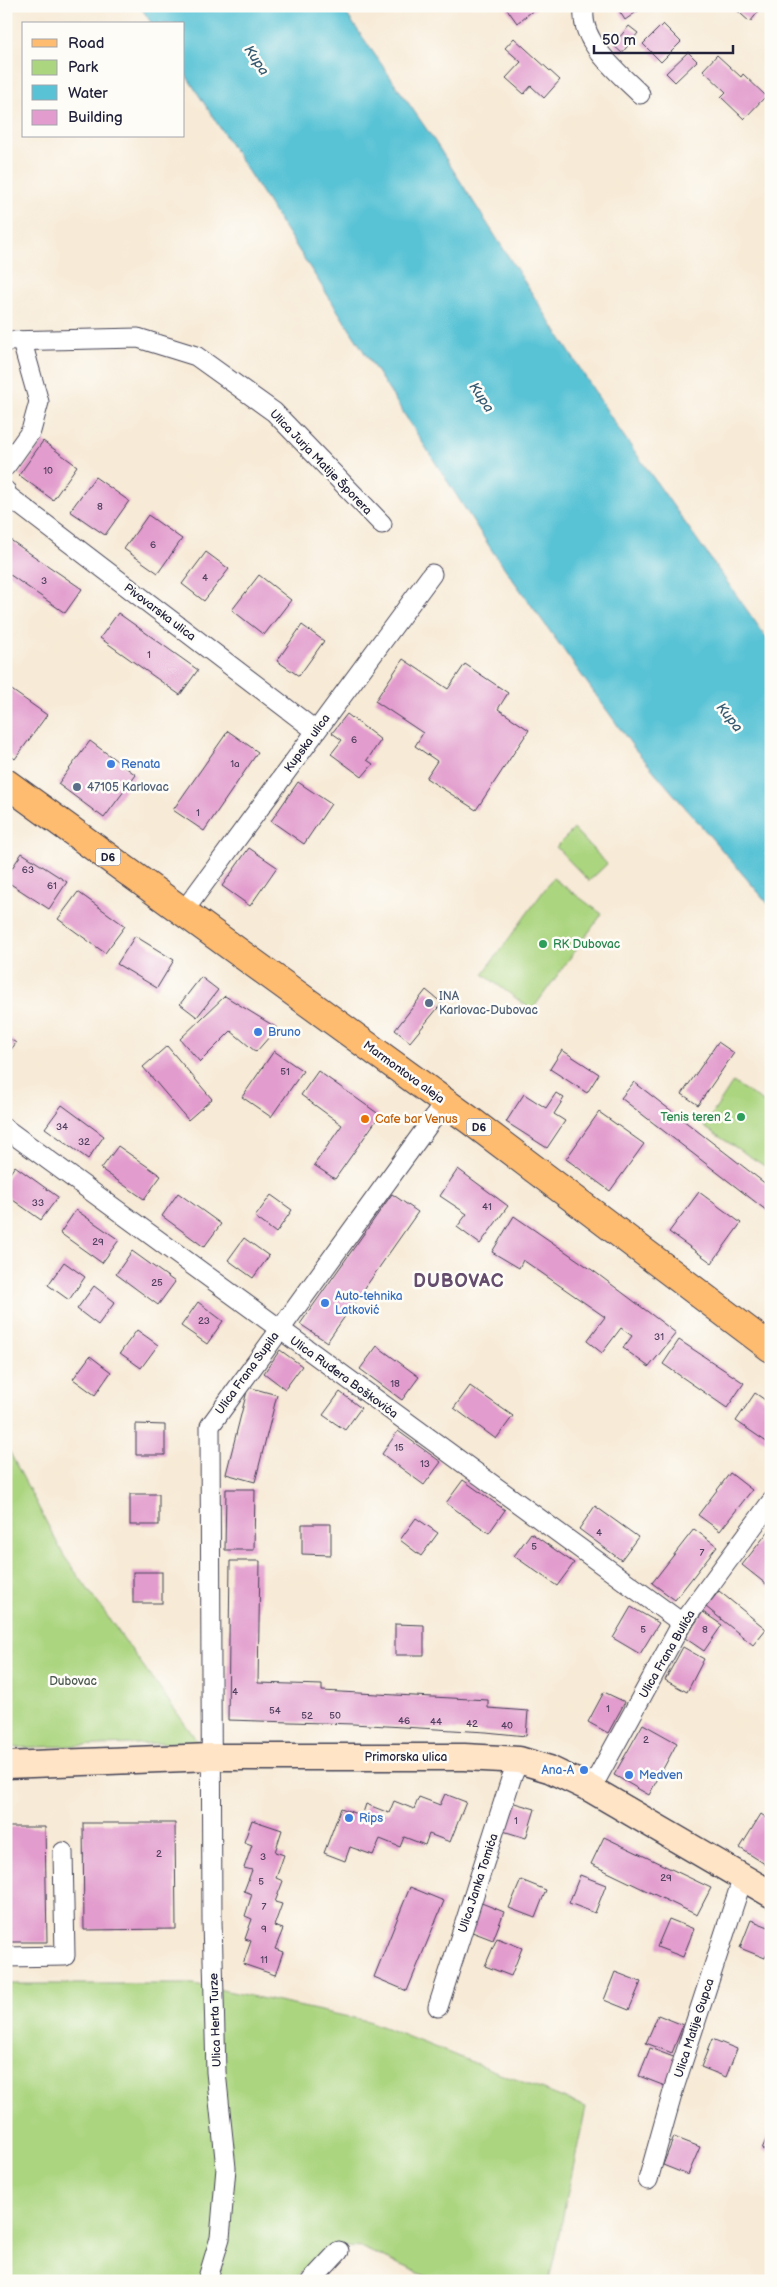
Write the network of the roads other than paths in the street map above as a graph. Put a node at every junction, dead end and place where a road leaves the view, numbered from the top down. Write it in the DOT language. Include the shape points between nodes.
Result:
graph roads {
  1 [pos="585,6"];
  2 [pos="640,94"];
  3 [pos="14,341"];
  4 [pos="6,466"];
  5 [pos="7,493"];
  6 [pos="382,524"];
  7 [pos="432,574"];
  8 [pos="316,731"];
  9 [pos="6,783"];
  10 [pos="183,912"];
  11 [pos="445,1102"];
  12 [pos="6,1129"];
  13 [pos="279,1330"];
  14 [pos="771,1348"];
  15 [pos="771,1502"];
  16 [pos="682,1623"];
  17 [pos="211,1758"];
  18 [pos="519,1760"];
  19 [pos="6,1765"];
  20 [pos="591,1789"];
  21 [pos="63,1852"];
  22 [pos="743,1877"];
  23 [pos="771,1894"];
  24 [pos="6,1957"];
  25 [pos="438,2007"];
  26 [pos="648,2180"];
  27 [pos="339,2252"];
  28 [pos="207,2281"];
  29 [pos="311,2281"];
  1 -- 2 [label="street" via="582,16 595,48"];
  3 -- 4 [label="street" via="39,402 31,431"];
  3 -- 6 [label="street, Ulica Jurja Matije Šporera" via="138,338 196,356 274,412"];
  5 -- 8 [label="street, Pivovarska ulica"];
  7 -- 8 [label="street, Kupska ulica"];
  8 -- 10 [label="street, Kupska ulica"];
  9 -- 10 [label="main road, Marmontova aleja / D6"];
  10 -- 11 [label="main road, Marmontova aleja / D6"];
  11 -- 13 [label="street, Ulica Frana Supila"];
  11 -- 14 [label="main road, Marmontova aleja / D6"];
  12 -- 13 [label="street, Ulica Ruđera Boškovića"];
  13 -- 16 [label="street, Ulica Ruđera Boškovića"];
  13 -- 17 [label="street, Ulica Frana Supila" via="210,1426"];
  15 -- 16 [label="street, Ulica Frana Bulića"];
  16 -- 20 [label="street, Ulica Frana Bulića"];
  17 -- 18 [label="main road, Primorska ulica" via="464,1757"];
  17 -- 19 [label="main road, Primorska ulica"];
  17 -- 28 [label="street, Ulica Herta Turze" via="216,2072 226,2168 220,2238"];
  18 -- 20 [label="main road, Primorska ulica"];
  18 -- 25 [label="street, Ulica Janka Tomića"];
  20 -- 22 [label="main road, Primorska ulica"];
  21 -- 24 [label="street" via="65,1956"];
  22 -- 23 [label="main road, Primorska ulica"];
  22 -- 26 [label="street, Ulica Matije Gupca" via="674,2088"];
  27 -- 29 [label="street"];
}
